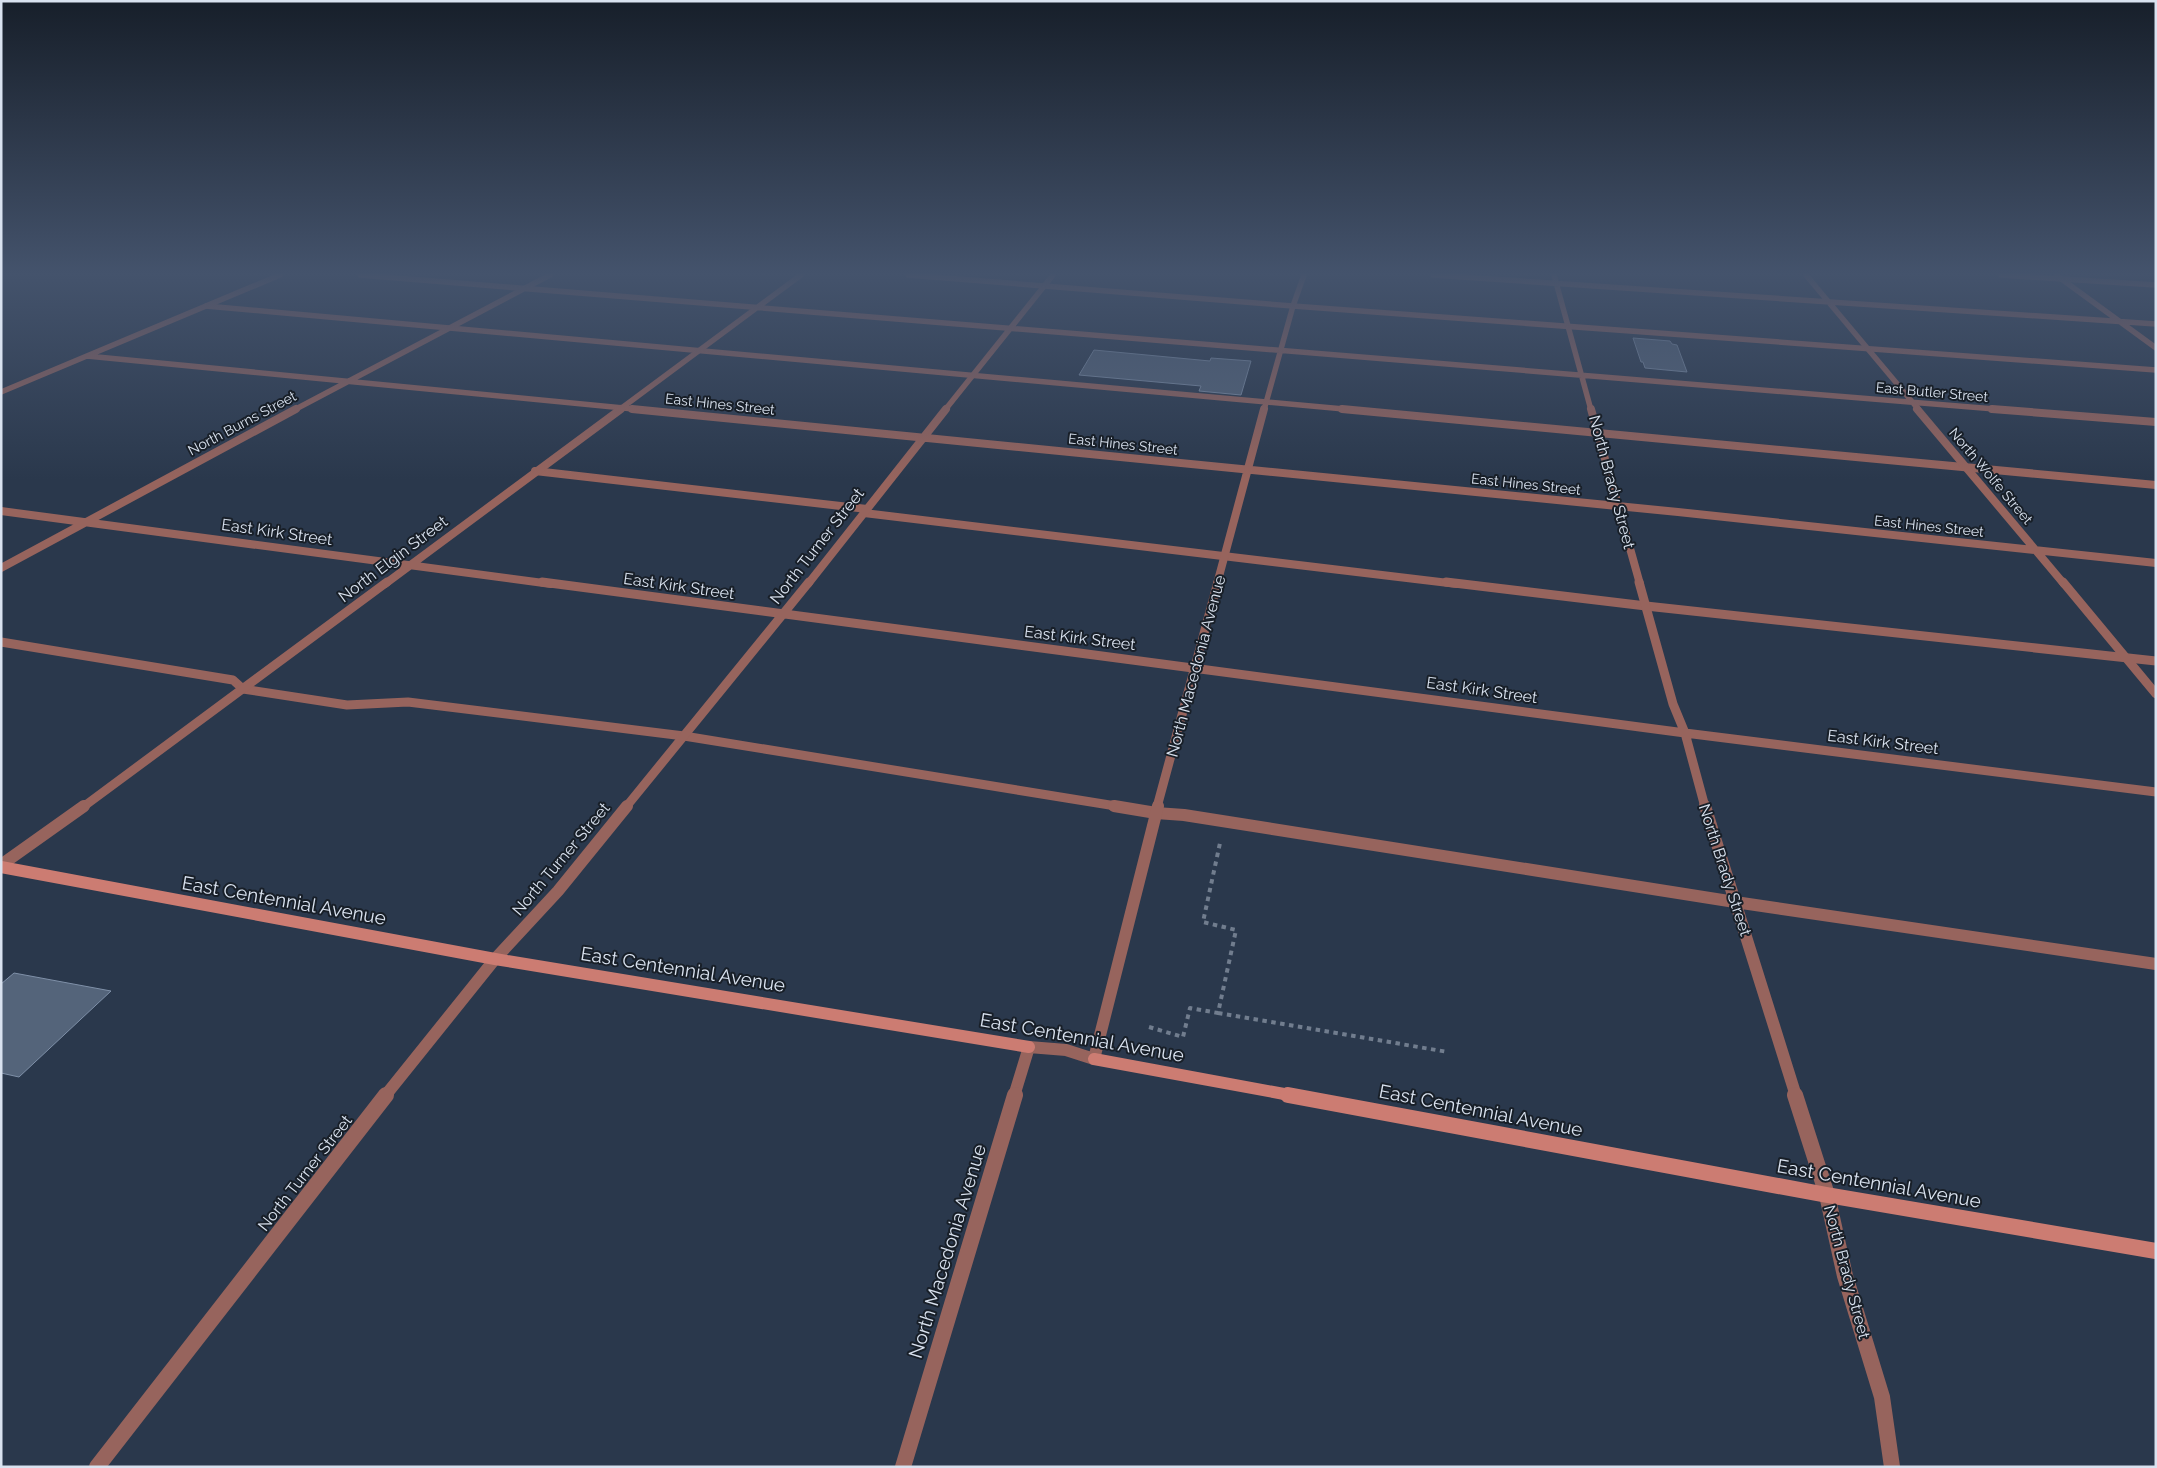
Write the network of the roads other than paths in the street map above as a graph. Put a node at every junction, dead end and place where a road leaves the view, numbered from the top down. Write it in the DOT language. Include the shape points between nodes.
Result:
graph roads {
  1 [pos="117,344"];
  2 [pos="417,344"];
  3 [pos="617,344"];
  4 [pos="709,344"];
  5 [pos="997,344"];
  6 [pos="1196,344"];
  7 [pos="1283,344"];
  8 [pos="1575,344"];
  9 [pos="1806,344"];
  10 [pos="1862,344"];
  11 [pos="1866,348"];
  12 [pos="699,351"];
  13 [pos="1281,351"];
  14 [pos="87,356"];
  15 [pos="2156,370"];
  16 [pos="972,376"];
  17 [pos="1583,376"];
  18 [pos="349,380"];
  19 [pos="1,392"];
  20 [pos="1266,402"];
  21 [pos="1912,403"];
  22 [pos="623,407"];
  23 [pos="2156,422"];
  24 [pos="1598,433"];
  25 [pos="926,436"];
  26 [pos="1968,468"];
  27 [pos="1248,469"];
  28 [pos="535,471"];
  29 [pos="2156,486"];
  30 [pos="1618,507"];
  31 [pos="865,511"];
  32 [pos="1,512"];
  33 [pos="88,522"];
  34 [pos="2036,550"];
  35 [pos="1226,556"];
  36 [pos="2156,563"];
  37 [pos="409,565"];
  38 [pos="1,568"];
  39 [pos="1646,606"];
  40 [pos="783,615"];
  41 [pos="1,642"];
  42 [pos="2126,658"];
  43 [pos="2156,662"];
  44 [pos="1196,668"];
  45 [pos="244,689"];
  46 [pos="2156,694"];
  47 [pos="1685,733"];
  48 [pos="684,736"];
  49 [pos="2156,792"];
  50 [pos="1156,813"];
  51 [pos="1,866"];
  52 [pos="1735,902"];
  53 [pos="495,958"];
  54 [pos="2156,964"];
  55 [pos="1029,1047"];
  56 [pos="1094,1059"];
  57 [pos="1827,1195"];
  58 [pos="2156,1251"];
  59 [pos="97,1467"];
  60 [pos="903,1467"];
  61 [pos="1892,1467"];
  1 -- 14 [label="street"];
  2 -- 18 [label="street, North Burns Street"];
  3 -- 12 [label="street"];
  4 -- 12 [label="street, North Elgin Street"];
  5 -- 16 [label="street, North Turner Street"];
  6 -- 13 [label="street, East Butler Street"];
  7 -- 13 [label="street, North Macedonia Avenue"];
  8 -- 17 [label="street, North Brady Street"];
  9 -- 11 [label="street"];
  10 -- 11 [label="street, North Wolfe Street"];
  11 -- 15 [label="street"];
  11 -- 21 [label="street, North Wolfe Street"];
  12 -- 16 [label="street"];
  12 -- 22 [label="street, North Elgin Street"];
  13 -- 17 [label="street, East Butler Street"];
  13 -- 20 [label="street, North Macedonia Avenue"];
  14 -- 18 [label="street, East Hines Street"];
  14 -- 19 [label="street"];
  16 -- 20 [label="street"];
  16 -- 25 [label="street, North Turner Street"];
  17 -- 21 [label="street, East Butler Street"];
  17 -- 24 [label="street, North Brady Street"];
  18 -- 22 [label="street, East Hines Street"];
  18 -- 33 [label="street, North Burns Street"];
  20 -- 24 [label="street"];
  20 -- 27 [label="street, North Macedonia Avenue"];
  21 -- 23 [label="street, East Butler Street"];
  21 -- 26 [label="street, North Wolfe Street"];
  22 -- 25 [label="street, East Hines Street"];
  22 -- 28 [label="street, North Elgin Street"];
  24 -- 26 [label="street"];
  24 -- 30 [label="street, North Brady Street"];
  25 -- 27 [label="street, East Hines Street"];
  25 -- 31 [label="street, North Turner Street"];
  26 -- 29 [label="street"];
  26 -- 34 [label="street, North Wolfe Street"];
  27 -- 30 [label="street, East Hines Street"];
  27 -- 35 [label="street, North Macedonia Avenue"];
  28 -- 31 [label="street"];
  28 -- 37 [label="street, North Elgin Street"];
  30 -- 34 [label="street, East Hines Street"];
  30 -- 39 [label="street, North Brady Street"];
  31 -- 35 [label="street"];
  31 -- 40 [label="street, North Turner Street"];
  32 -- 33 [label="street, East Kirk Street"];
  33 -- 37 [label="street, East Kirk Street"];
  33 -- 38 [label="street, North Burns Street"];
  34 -- 36 [label="street, East Hines Street"];
  34 -- 42 [label="street, North Wolfe Street"];
  35 -- 39 [label="street"];
  35 -- 44 [label="street, North Macedonia Avenue"];
  37 -- 40 [label="street, East Kirk Street"];
  37 -- 45 [label="street, North Elgin Street"];
  39 -- 42 [label="street"];
  39 -- 47 [label="street, North Brady Street"];
  40 -- 44 [label="street, East Kirk Street"];
  40 -- 48 [label="street, North Turner Street"];
  41 -- 45 [label="street" via="234,680"];
  42 -- 43 [label="street"];
  42 -- 46 [label="street, North Wolfe Street"];
  44 -- 47 [label="street, East Kirk Street"];
  44 -- 50 [label="street, North Macedonia Avenue"];
  45 -- 48 [label="street" via="347,705 408,702"];
  45 -- 51 [label="street, North Elgin Street"];
  47 -- 49 [label="street, East Kirk Street"];
  47 -- 52 [label="street, North Brady Street" via="1695,776"];
  48 -- 50 [label="street"];
  48 -- 53 [label="street, North Turner Street" via="558,891"];
  50 -- 52 [label="street"];
  50 -- 56 [label="street, North Macedonia Avenue"];
  51 -- 53 [label="street, East Centennial Avenue"];
  52 -- 54 [label="street"];
  52 -- 57 [label="street, North Brady Street"];
  53 -- 55 [label="street, East Centennial Avenue"];
  53 -- 59 [label="street, North Turner Street"];
  55 -- 56 [label="street, East Centennial Avenue" via="1066,1050"];
  55 -- 60 [label="street, North Macedonia Avenue"];
  56 -- 57 [label="street, East Centennial Avenue"];
  57 -- 58 [label="street, East Centennial Avenue"];
  57 -- 61 [label="street, North Brady Street" via="1845,1276 1882,1397"];
}
